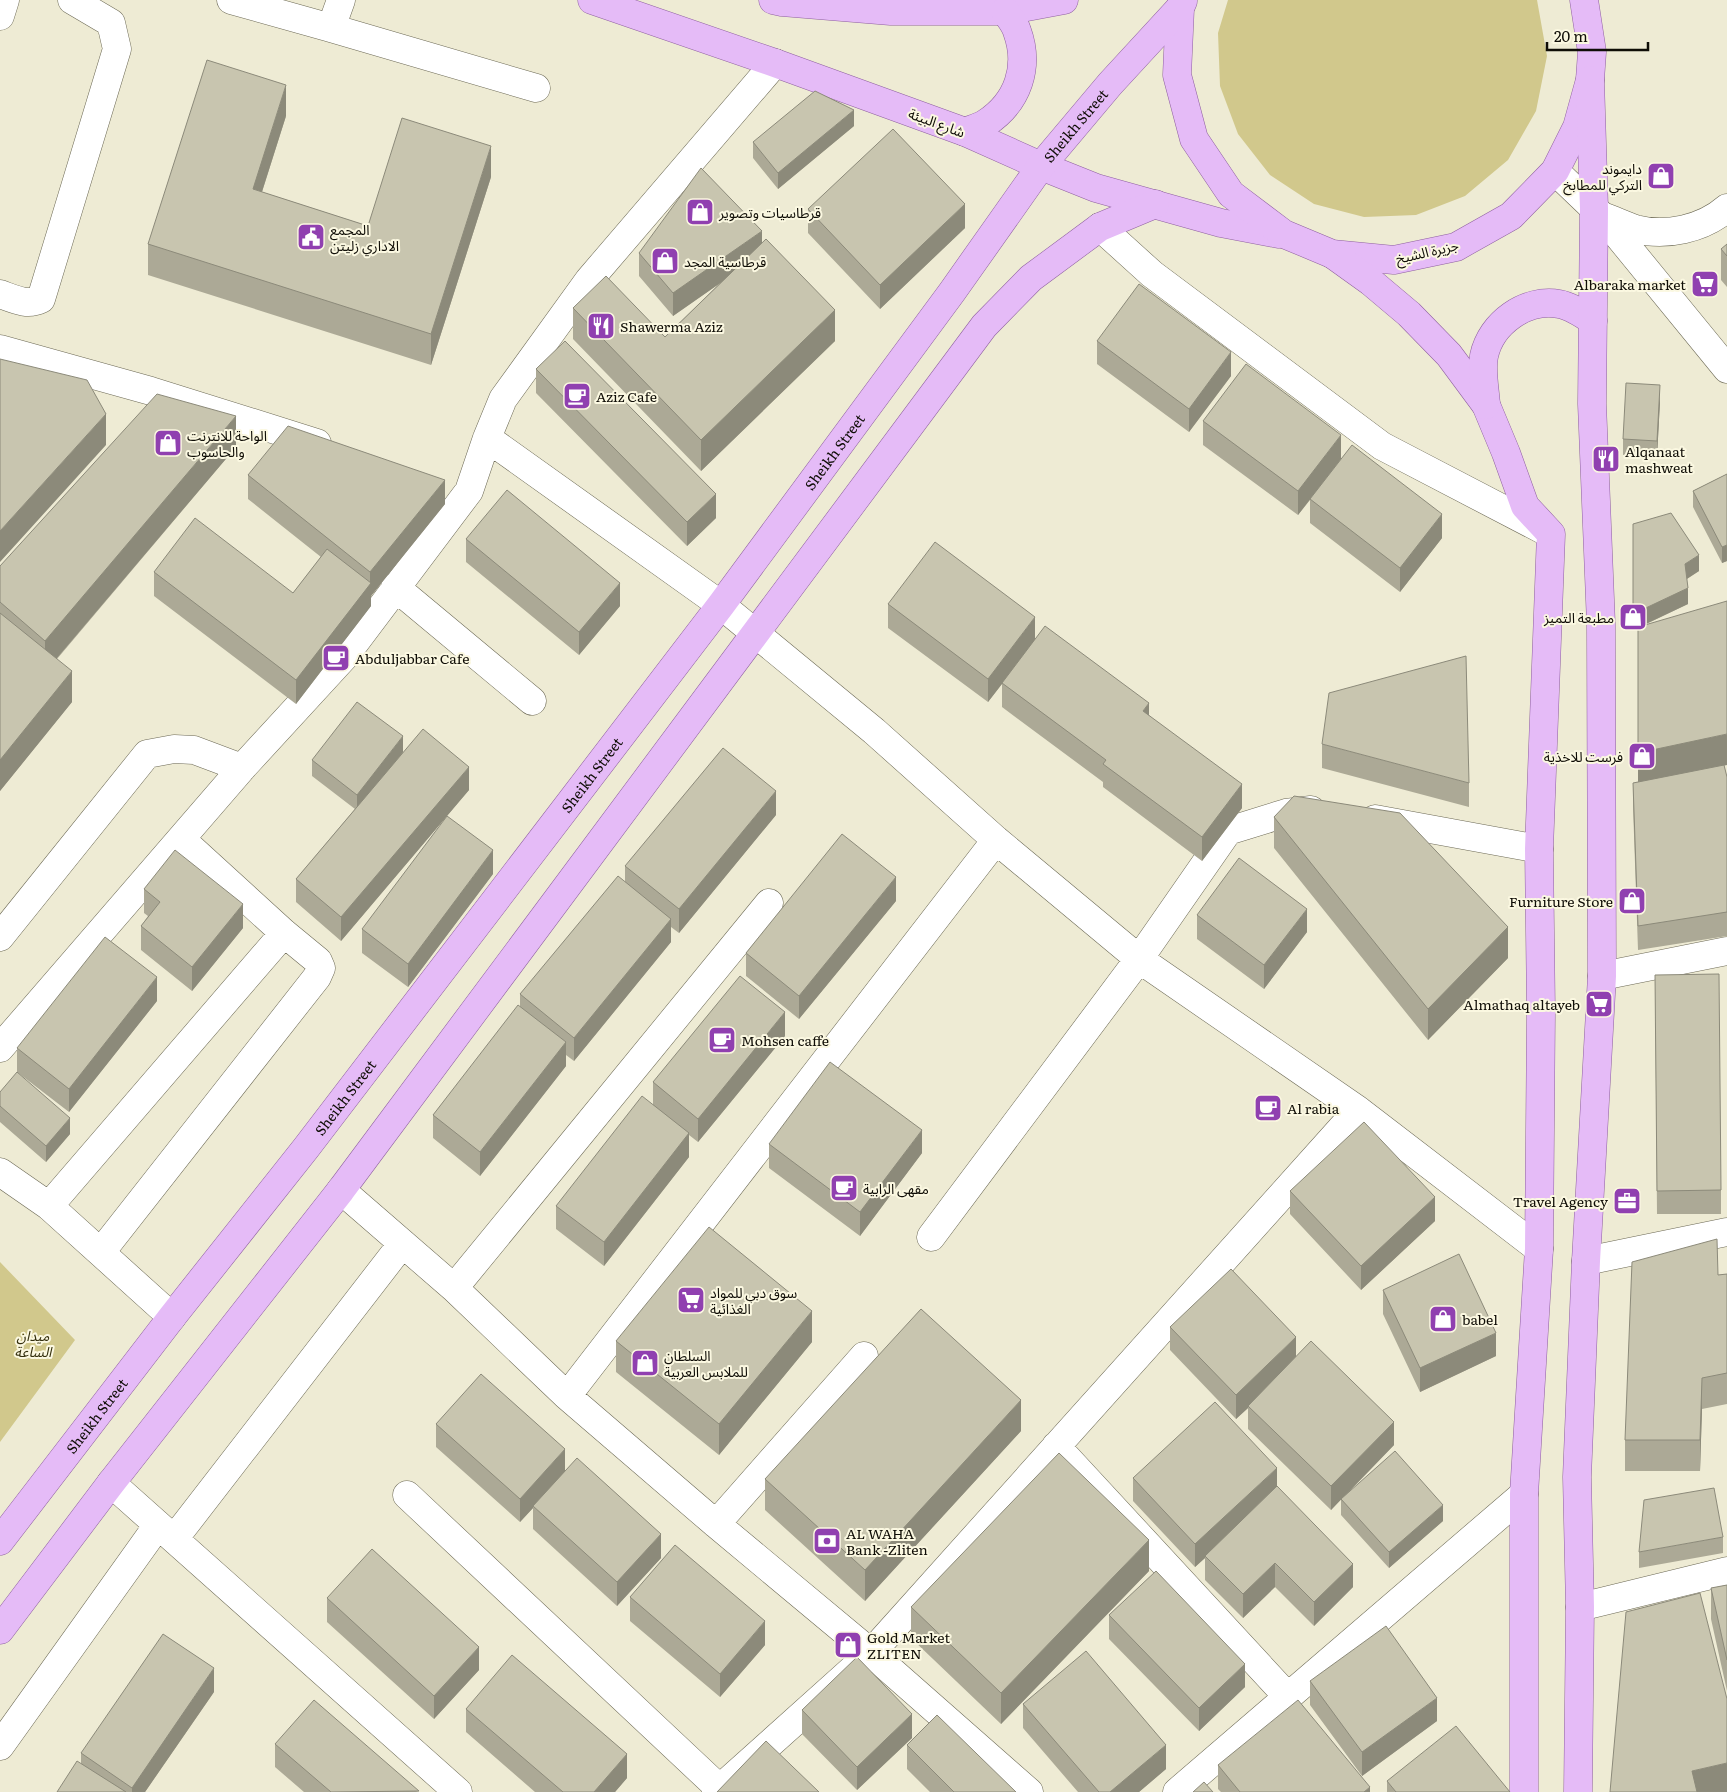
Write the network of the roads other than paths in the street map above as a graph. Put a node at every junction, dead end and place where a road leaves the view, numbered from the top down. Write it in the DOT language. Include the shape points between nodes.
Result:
graph roads {
  1 [pos="5,0"];
  2 [pos="72,0"];
  3 [pos="231,0"];
  4 [pos="341,0"];
  5 [pos="592,0"];
  6 [pos="773,0"];
  7 [pos="1064,0"];
  8 [pos="1584,0"];
  9 [pos="1598,0"];
  10 [pos="1182,4"];
  11 [pos="889,5"];
  12 [pos="1005,11"];
  13 [pos="0,16"];
  14 [pos="331,28"];
  15 [pos="1592,52"];
  16 [pos="775,63"];
  17 [pos="1590,80"];
  18 [pos="536,88"];
  19 [pos="965,132"];
  20 [pos="1041,166"];
  21 [pos="1554,171"];
  22 [pos="1154,204"];
  23 [pos="1727,208"];
  24 [pos="1598,213"];
  25 [pos="1100,227"];
  26 [pos="1284,234"];
  27 [pos="1332,254"];
  28 [pos="0,294"];
  29 [pos="1593,321"];
  30 [pos="0,349"];
  31 [pos="1727,369"];
  32 [pos="1486,405"];
  33 [pos="487,438"];
  34 [pos="338,450"];
  35 [pos="441,482"];
  36 [pos="469,491"];
  37 [pos="1551,534"];
  38 [pos="395,587"];
  39 [pos="721,604"];
  40 [pos="756,634"];
  41 [pos="532,701"];
  42 [pos="242,768"];
  43 [pos="182,840"];
  44 [pos="996,840"];
  45 [pos="1539,849"];
  46 [pos="769,904"];
  47 [pos="284,933"];
  48 [pos="0,937"];
  49 [pos="1727,951"];
  50 [pos="1139,959"];
  51 [pos="1602,976"];
  52 [pos="1,1043"];
  53 [pos="1358,1110"];
  54 [pos="0,1172"];
  55 [pos="341,1190"];
  56 [pos="49,1206"];
  57 [pos="1727,1232"];
  58 [pos="931,1237"];
  59 [pos="402,1244"];
  60 [pos="1539,1249"];
  61 [pos="101,1252"];
  62 [pos="1586,1261"];
  63 [pos="454,1288"];
  64 [pos="172,1317"];
  65 [pos="864,1356"];
  66 [pos="567,1396"];
  67 [pos="1056,1446"];
  68 [pos="111,1483"];
  69 [pos="407,1494"];
  70 [pos="1524,1494"];
  71 [pos="716,1524"];
  72 [pos="166,1532"];
  73 [pos="0,1541"];
  74 [pos="1727,1571"];
  75 [pos="1580,1607"];
  76 [pos="0,1630"];
  77 [pos="871,1653"];
  78 [pos="1288,1697"];
  79 [pos="0,1746"];
  80 [pos="718,1790"];
  81 [pos="458,1792"];
  82 [pos="1029,1792"];
  83 [pos="1177,1792"];
  84 [pos="1524,1792"];
  85 [pos="1578,1792"];
  1 -- 13 [label="street"];
  2 -- 28 [label="street" via="111,23 117,49 41,299 25,303"];
  3 -- 14 [label="street"];
  4 -- 14 [label="street"];
  5 -- 16 [label="main road, شارع البيئة"];
  6 -- 11 [label="main road"];
  7 -- 12 [label="main road"];
  8 -- 15 [label="main road, جزيرة الشيخ"];
  9 -- 15 [label="main road"];
  10 -- 20 [label="main road, Sheikh Street"];
  10 -- 26 [label="main road, جزيرة الشيخ" via="1177,75 1194,139 1231,194"];
  11 -- 12 [label="main road"];
  12 -- 19 [label="main road" via="1017,29 1022,50 1022,72 1015,93 1002,110 985,124"];
  14 -- 18 [label="street"];
  15 -- 17 [label="main road, جزيرة الشيخ"];
  16 -- 19 [label="main road, شارع البيئة"];
  16 -- 33 [label="street" via="589,280 503,399"];
  17 -- 21 [label="main road, جزيرة الشيخ" via="1577,127"];
  17 -- 24 [label="main road"];
  19 -- 20 [label="main road, شارع البيئة"];
  20 -- 22 [label="main road, شارع البيئة" via="1096,188"];
  20 -- 39 [label="main road, Sheikh Street"];
  21 -- 24 [label="street"];
  21 -- 27 [label="main road, جزيرة الشيخ" via="1511,216 1456,247 1394,260"];
  22 -- 25 [label="main road"];
  22 -- 26 [label="main road, شارع البيئة" via="1221,223"];
  23 -- 24 [label="street" via="1697,226 1670,232 1637,229"];
  24 -- 29 [label="main road"];
  24 -- 31 [label="street"];
  25 -- 37 [label="street" via="1152,274 1382,446"];
  25 -- 40 [label="main road" via="1031,278 984,326"];
  26 -- 27 [label="main road, جزيرة الشيخ"];
  27 -- 32 [label="main road" via="1409,314 1449,355"];
  29 -- 32 [label="main road" via="1559,304 1534,305 1511,315 1494,332 1484,355"];
  29 -- 51 [label="main road" via="1592,404 1600,624"];
  30 -- 34 [label="street" via="151,391"];
  32 -- 37 [label="main road" via="1525,506"];
  33 -- 36 [label="street"];
  33 -- 39 [label="street"];
  35 -- 36 [label="street"];
  36 -- 38 [label="street"];
  37 -- 45 [label="main road"];
  38 -- 41 [label="street"];
  38 -- 42 [label="street" via="344,657"];
  39 -- 40 [label="street"];
  39 -- 64 [label="main road, Sheikh Street" via="306,1148"];
  40 -- 44 [label="street" via="874,731"];
  40 -- 55 [label="main road"];
  42 -- 43 [label="street"];
  42 -- 48 [label="street" via="194,750 174,749 147,754"];
  43 -- 47 [label="street"];
  43 -- 52 [label="street"];
  44 -- 50 [label="street"];
  44 -- 66 [label="street"];
  45 -- 50 [label="street" via="1320,809 1286,813 1228,831"];
  45 -- 60 [label="main road"];
  46 -- 63 [label="street"];
  47 -- 56 [label="street"];
  47 -- 61 [label="street" via="318,962 321,968 317,977"];
  49 -- 51 [label="street"];
  50 -- 53 [label="street"];
  50 -- 58 [label="street"];
  51 -- 62 [label="main road"];
  53 -- 60 [label="street"];
  53 -- 67 [label="street"];
  54 -- 56 [label="street"];
  55 -- 59 [label="street"];
  55 -- 68 [label="main road"];
  56 -- 61 [label="street"];
  57 -- 62 [label="street"];
  59 -- 63 [label="street"];
  59 -- 72 [label="street"];
  60 -- 70 [label="main road"];
  61 -- 64 [label="street"];
  62 -- 75 [label="main road" via="1577,1476"];
  63 -- 66 [label="street"];
  64 -- 73 [label="main road, Sheikh Street"];
  65 -- 71 [label="street"];
  66 -- 71 [label="street"];
  67 -- 77 [label="street"];
  67 -- 78 [label="street"];
  68 -- 72 [label="street"];
  68 -- 76 [label="main road"];
  69 -- 80 [label="street"];
  70 -- 78 [label="street"];
  70 -- 84 [label="main road"];
  71 -- 77 [label="street"];
  72 -- 79 [label="street"];
  72 -- 81 [label="street"];
  74 -- 75 [label="street"];
  75 -- 85 [label="main road"];
  77 -- 80 [label="street"];
  77 -- 82 [label="street"];
  78 -- 83 [label="street"];
}
